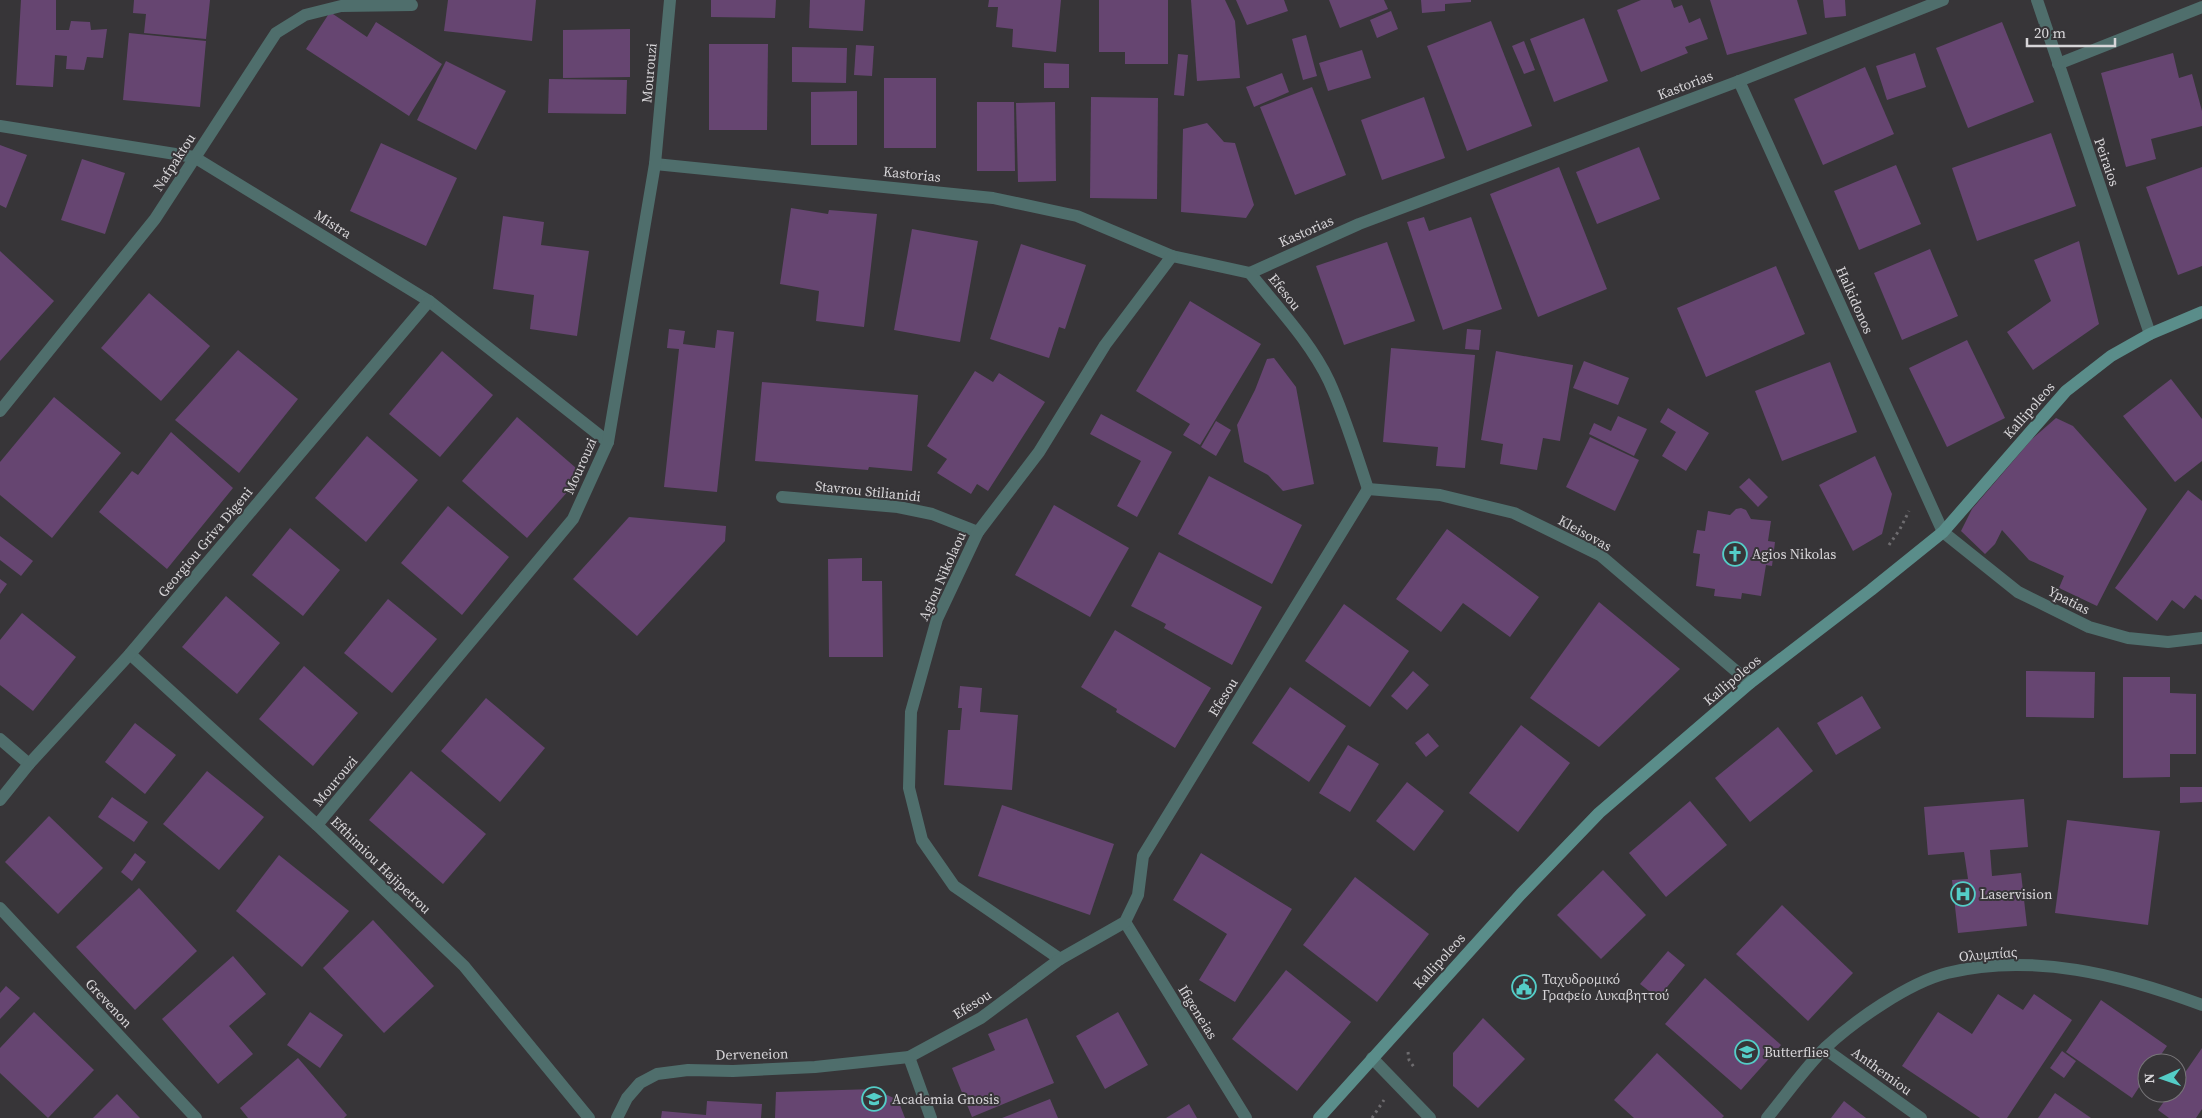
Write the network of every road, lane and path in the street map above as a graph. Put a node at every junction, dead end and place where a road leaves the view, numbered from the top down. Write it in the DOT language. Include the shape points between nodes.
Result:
graph roads {
  1 [pos="670,0"];
  2 [pos="1943,0"];
  3 [pos="2037,0"];
  4 [pos="412,5"];
  5 [pos="2202,7"];
  6 [pos="2058,64"];
  7 [pos="1739,81"];
  8 [pos="0,126"];
  9 [pos="194,158"];
  10 [pos="655,164"];
  11 [pos="1172,256"];
  12 [pos="1250,273"];
  13 [pos="429,301"];
  14 [pos="2202,312"];
  15 [pos="2150,334"];
  16 [pos="0,411"];
  17 [pos="608,442"];
  18 [pos="1368,489"];
  19 [pos="782,497"];
  20 [pos="1909,510"];
  21 [pos="978,532"];
  22 [pos="1943,532"];
  23 [pos="1889,544"];
  24 [pos="2202,638"];
  25 [pos="130,654"];
  26 [pos="1750,683"];
  27 [pos="0,739"];
  28 [pos="29,764"];
  29 [pos="0,800"];
  30 [pos="317,825"];
  31 [pos="0,908"];
  32 [pos="1125,922"];
  33 [pos="1060,959"];
  34 [pos="2202,1005"];
  35 [pos="1825,1049"];
  36 [pos="909,1057"];
  37 [pos="1372,1058"];
  38 [pos="1389,1093"];
  39 [pos="196,1118"];
  40 [pos="590,1118"];
  41 [pos="616,1118"];
  42 [pos="931,1118"];
  43 [pos="1246,1118"];
  44 [pos="1319,1118"];
  45 [pos="1372,1118"];
  46 [pos="1430,1118"];
  47 [pos="1767,1118"];
  48 [pos="1921,1118"];
  1 -- 10 [label="street, Mourouzi"];
  2 -- 7 [label="street, Kastorias"];
  3 -- 6 [label="street, Peiraios"];
  4 -- 9 [label="street, Nafpaktou" via="341,6 306,14 276,33"];
  5 -- 6 [label="street"];
  6 -- 15 [label="street, Peiraios"];
  7 -- 12 [label="street, Kastorias" via="1359,224"];
  7 -- 22 [label="street, Halkidonos"];
  8 -- 9 [label="street, Mistra"];
  9 -- 13 [label="street, Mistra"];
  9 -- 16 [label="street, Nafpaktou" via="155,219"];
  10 -- 11 [label="street, Kastorias" via="993,198 1077,216"];
  10 -- 17 [label="street, Mourouzi"];
  11 -- 12 [label="street, Kastorias"];
  11 -- 21 [label="street, Agiou Nikolaou" via="1105,345 1039,452"];
  12 -- 18 [label="street, Efesou" via="1304,341 1328,380"];
  13 -- 17 [label="street, Mistra"];
  13 -- 25 [label="street, Georgiou Griva Digeni"];
  14 -- 15 [label="main road, Kallipoleos"];
  15 -- 22 [label="main road, Kallipoleos" via="2111,356 2066,390"];
  17 -- 30 [label="street, Mourouzi" via="573,519"];
  18 -- 26 [label="street, Kleisovas" via="1440,495 1514,513 1600,555"];
  18 -- 32 [label="street, Efesou" via="1143,856 1138,895"];
  19 -- 21 [label="street, Stavrou Stilianidi" via="898,507 932,514"];
  20 -- 23 [label="path"];
  21 -- 33 [label="street, Agiou Nikolaou" via="937,619 914,702 909,788 922,840 954,886"];
  22 -- 24 [label="street, Ypatias" via="2018,592 2089,627 2128,638 2168,642"];
  22 -- 26 [label="main road, Kallipoleos"];
  25 -- 28 [label="street, Georgiou Griva Digeni"];
  25 -- 30 [label="street, Efthimiou Hajipetrou"];
  26 -- 37 [label="main road, Kallipoleos" via="1599,813"];
  27 -- 28 [label="street"];
  28 -- 29 [label="street, Georgiou Griva Digeni"];
  30 -- 40 [label="street, Efthimiou Hajipetrou" via="464,966"];
  31 -- 39 [label="street, Grevenon"];
  32 -- 33 [label="street, Efesou"];
  32 -- 43 [label="street, Ifigeneias"];
  33 -- 36 [label="street, Efesou" via="981,1018"];
  34 -- 35 [label="street, Ολυμπίας" via="2106,975 2046,965 1982,967 1946,974 1922,983 1874,1010"];
  35 -- 47 [label="street, Ολυμπίας"];
  35 -- 48 [label="street, Anthemiou"];
  36 -- 41 [label="street, Derveneion" via="816,1067 688,1070 658,1074 640,1083"];
  36 -- 42 [label="street"];
  37 -- 44 [label="main road, Kallipoleos"];
  37 -- 46 [label="street"];
  38 -- 45 [label="path"];
}
